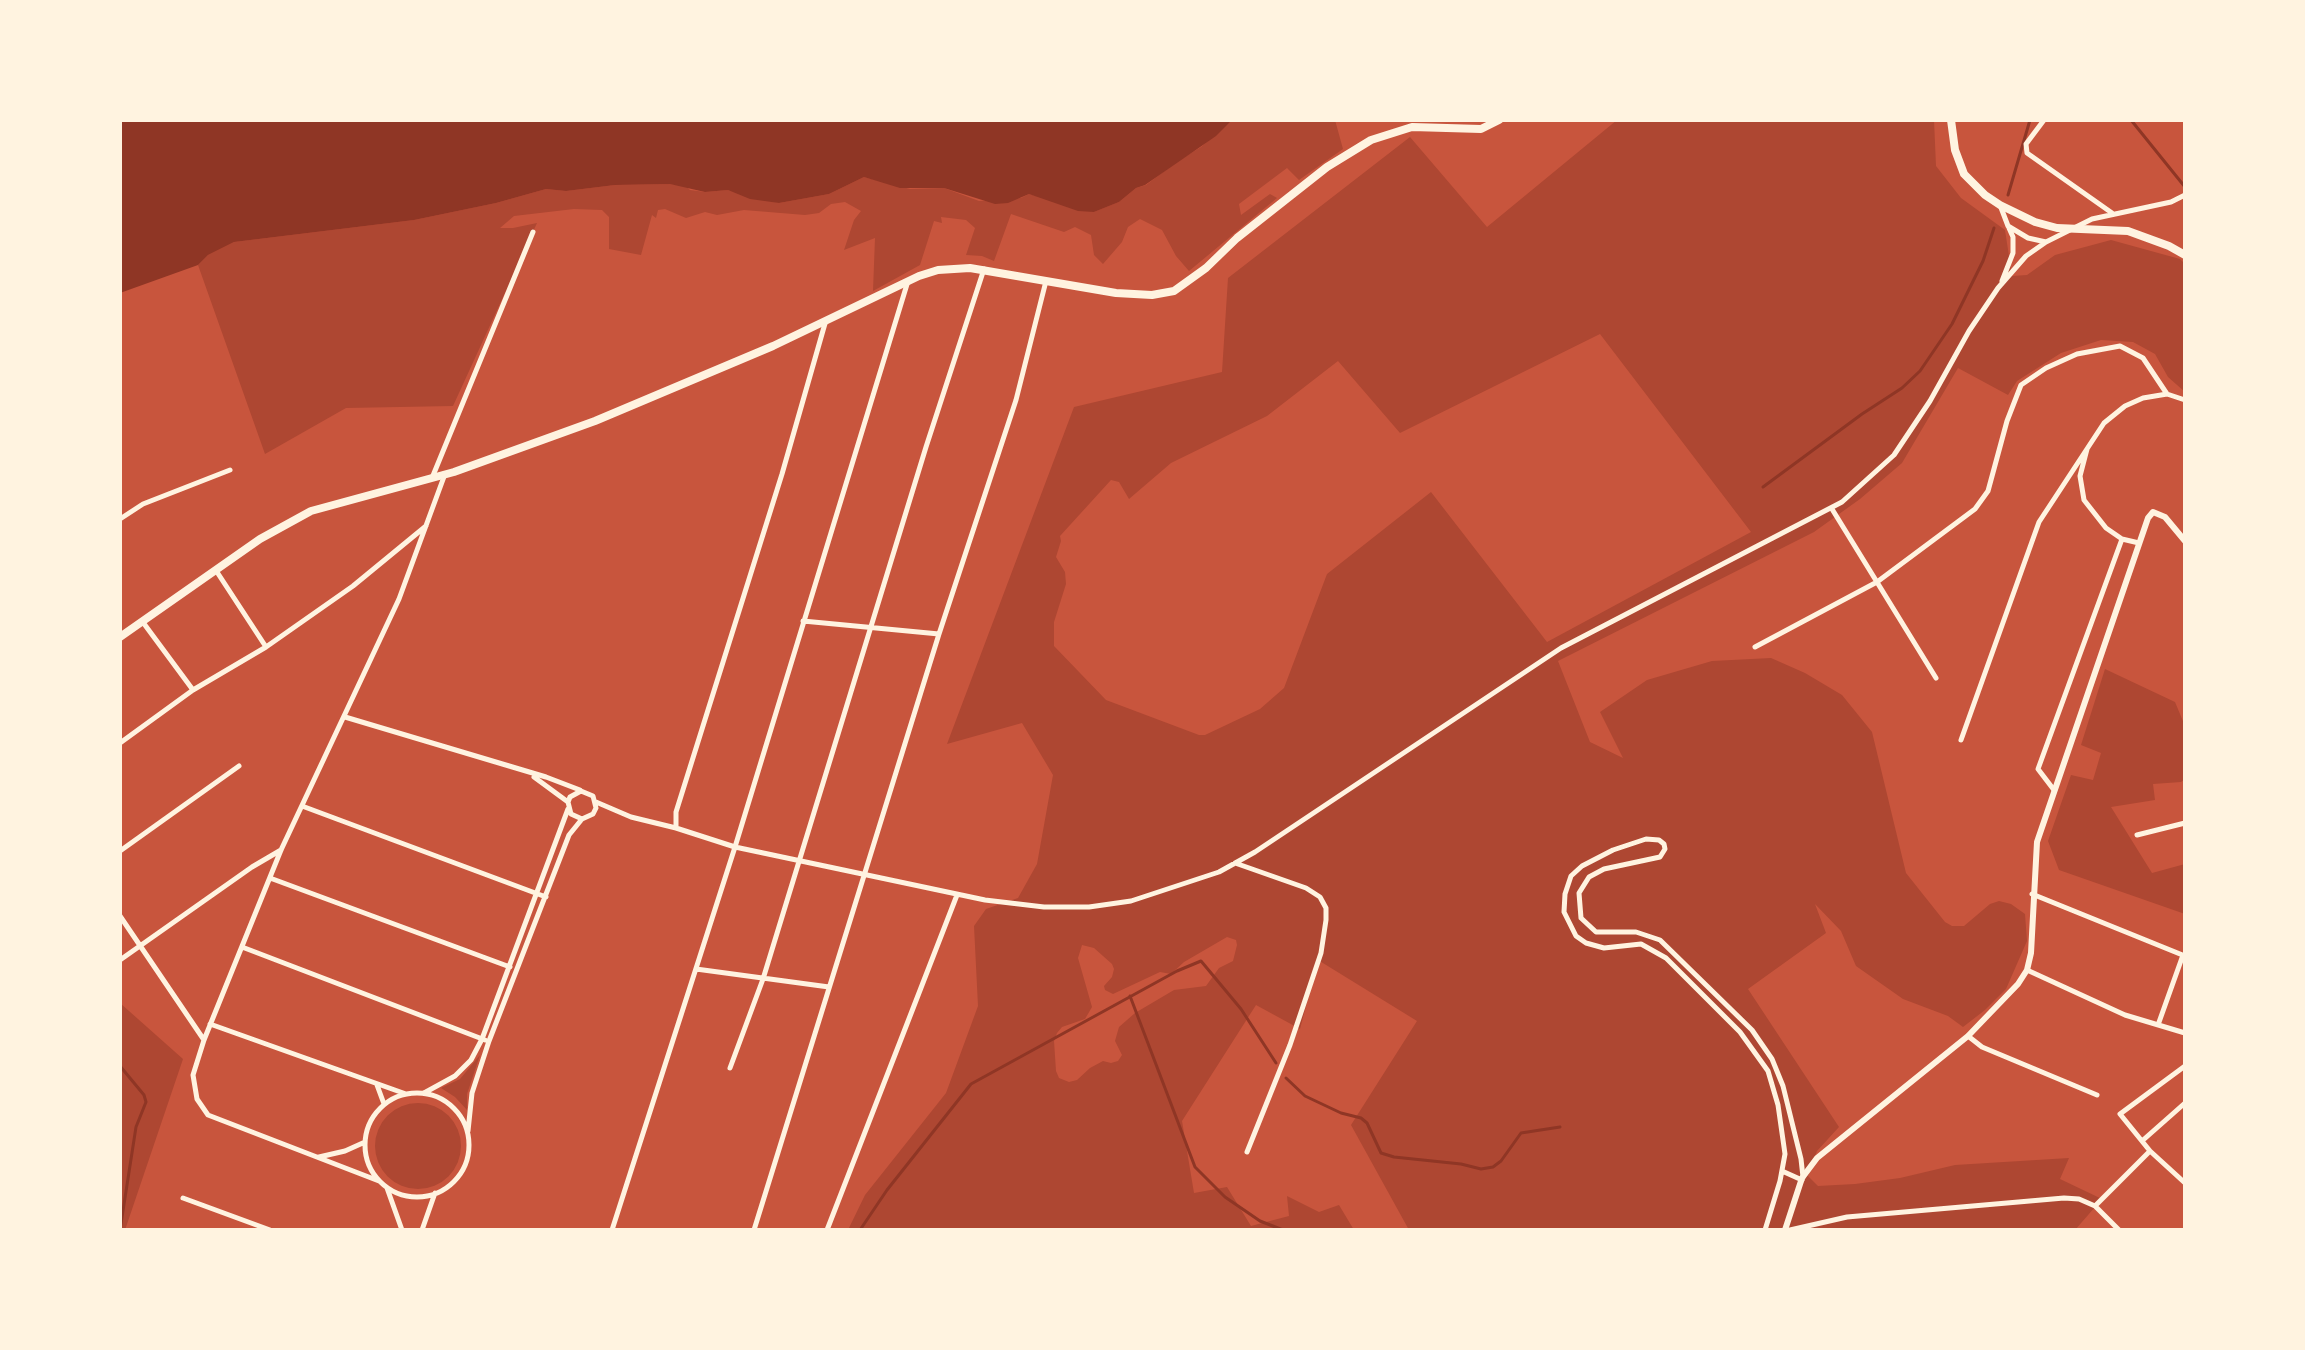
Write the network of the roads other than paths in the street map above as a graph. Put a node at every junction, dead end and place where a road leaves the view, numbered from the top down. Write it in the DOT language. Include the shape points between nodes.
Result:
graph roads {
  1 [pos="1499,120"];
  2 [pos="1951,120"];
  3 [pos="2044,120"];
  4 [pos="2185,195"];
  5 [pos="2000,206"];
  6 [pos="2112,213"];
  7 [pos="2008,226"];
  8 [pos="2071,231"];
  9 [pos="533,232"];
  10 [pos="2046,242"];
  11 [pos="2185,255"];
  12 [pos="984,269"];
  13 [pos="908,281"];
  14 [pos="1046,281"];
  15 [pos="1998,288"];
  16 [pos="826,320"];
  17 [pos="2167,394"];
  18 [pos="2185,400"];
  19 [pos="2088,444"];
  20 [pos="230,470"];
  21 [pos="445,474"];
  22 [pos="432,478"];
  23 [pos="1832,509"];
  24 [pos="120,519"];
  25 [pos="428,525"];
  26 [pos="2122,539"];
  27 [pos="2185,541"];
  28 [pos="2139,543"];
  29 [pos="217,572"];
  30 [pos="1877,582"];
  31 [pos="142,621"];
  32 [pos="803,621"];
  33 [pos="872,628"];
  34 [pos="939,634"];
  35 [pos="120,638"];
  36 [pos="266,647"];
  37 [pos="1755,647"];
  38 [pos="1936,678"];
  39 [pos="193,690"];
  40 [pos="345,717"];
  41 [pos="1961,740"];
  42 [pos="120,743"];
  43 [pos="239,766"];
  44 [pos="531,774"];
  45 [pos="2054,790"];
  46 [pos="581,791"];
  47 [pos="596,802"];
  48 [pos="302,806"];
  49 [pos="568,806"];
  50 [pos="582,819"];
  51 [pos="2185,823"];
  52 [pos="678,830"];
  53 [pos="2137,835"];
  54 [pos="735,847"];
  55 [pos="281,850"];
  56 [pos="120,851"];
  57 [pos="800,861"];
  58 [pos="1235,863"];
  59 [pos="864,874"];
  60 [pos="270,878"];
  61 [pos="535,894"];
  62 [pos="2032,894"];
  63 [pos="957,895"];
  64 [pos="546,897"];
  65 [pos="120,916"];
  66 [pos="1607,933"];
  67 [pos="140,947"];
  68 [pos="242,947"];
  69 [pos="1604,948"];
  70 [pos="2184,955"];
  71 [pos="120,960"];
  72 [pos="509,967"];
  73 [pos="518,969"];
  74 [pos="696,969"];
  75 [pos="2027,970"];
  76 [pos="763,979"];
  77 [pos="829,987"];
  78 [pos="210,1024"];
  79 [pos="2158,1025"];
  80 [pos="2185,1033"];
  81 [pos="1968,1036"];
  82 [pos="482,1039"];
  83 [pos="204,1040"];
  84 [pos="489,1041"];
  85 [pos="2185,1066"];
  86 [pos="730,1068"];
  87 [pos="377,1085"];
  88 [pos="424,1093"];
  89 [pos="406,1094"];
  90 [pos="2097,1095"];
  91 [pos="2185,1103"];
  92 [pos="384,1104"];
  93 [pos="468,1131"];
  94 [pos="2142,1141"];
  95 [pos="365,1142"];
  96 [pos="2150,1151"];
  97 [pos="1247,1152"];
  98 [pos="318,1157"];
  99 [pos="1782,1171"];
  100 [pos="1802,1179"];
  101 [pos="2184,1180"];
  102 [pos="380,1181"];
  103 [pos="386,1186"];
  104 [pos="435,1193"];
  105 [pos="183,1198"];
  106 [pos="2095,1206"];
  107 [pos="270,1230"];
  108 [pos="402,1230"];
  109 [pos="422,1230"];
  110 [pos="612,1230"];
  111 [pos="754,1230"];
  112 [pos="827,1230"];
  113 [pos="1765,1230"];
  114 [pos="1785,1230"];
  115 [pos="1790,1230"];
  116 [pos="2120,1230"];
  1 -- 14 [label="main road" via="1481,129 1412,127 1371,140 1328,167 1174,291 1138,294"];
  2 -- 5 [label="main road" via="1954,150 1964,174"];
  3 -- 6 [label="street" via="2026,144 2027,153"];
  4 -- 6 [label="street" via="2171,202"];
  5 -- 7 [label="street"];
  5 -- 8 [label="main road" via="2034,222"];
  6 -- 8 [label="street"];
  7 -- 10 [label="street" via="2028,238"];
  7 -- 15 [label="street" via="2013,253"];
  8 -- 10 [label="street"];
  8 -- 11 [label="main road" via="2128,231"];
  9 -- 22 [label="street"];
  10 -- 15 [label="street" via="2026,256"];
  12 -- 13 [label="main road" via="938,270"];
  12 -- 14 [label="main road"];
  12 -- 33 [label="street"];
  13 -- 16 [label="main road"];
  13 -- 32 [label="street"];
  14 -- 34 [label="street" via="1016,400"];
  15 -- 23 [label="street" via="1894,455"];
  16 -- 21 [label="main road" via="595,421"];
  16 -- 52 [label="street" via="676,812"];
  17 -- 18 [label="street"];
  17 -- 19 [label="street" via="2125,406 2104,423"];
  17 -- 30 [label="street" via="2143,358 2120,346 2077,354 2046,368 2020,385 1991,483 1975,509"];
  19 -- 26 [label="street" via="2080,476 2084,500 2106,528"];
  19 -- 41 [label="street" via="2038,522"];
  20 -- 24 [label="street" via="142,504"];
  21 -- 22 [label="main road"];
  21 -- 25 [label="street"];
  22 -- 29 [label="main road" via="311,511 269,533"];
  23 -- 30 [label="street"];
  23 -- 58 [label="street" via="1561,648"];
  25 -- 36 [label="street" via="353,586"];
  25 -- 40 [label="street"];
  26 -- 28 [label="street"];
  26 -- 45 [label="street" via="2038,769"];
  27 -- 28 [label="street" via="2165,517 2153,513"];
  28 -- 45 [label="street"];
  29 -- 31 [label="main road"];
  29 -- 36 [label="street"];
  30 -- 37 [label="street"];
  30 -- 38 [label="street"];
  31 -- 35 [label="main road"];
  31 -- 39 [label="street"];
  32 -- 33 [label="street"];
  32 -- 54 [label="street"];
  33 -- 34 [label="street"];
  33 -- 57 [label="street"];
  34 -- 59 [label="street"];
  36 -- 39 [label="street"];
  39 -- 42 [label="street"];
  40 -- 44 [label="street"];
  40 -- 48 [label="street"];
  43 -- 56 [label="street"];
  44 -- 46 [label="street"];
  44 -- 49 [label="street"];
  45 -- 62 [label="street" via="2037,842"];
  46 -- 47 [label="street" via="588,792"];
  46 -- 49 [label="street" via="570,797"];
  47 -- 50 [label="street" via="593,814"];
  47 -- 52 [label="street"];
  48 -- 55 [label="street"];
  48 -- 61 [label="street"];
  49 -- 50 [label="street" via="571,814"];
  49 -- 61 [label="street"];
  50 -- 64 [label="street" via="569,835"];
  51 -- 53 [label="street"];
  52 -- 54 [label="street"];
  54 -- 57 [label="street"];
  54 -- 74 [label="street"];
  55 -- 60 [label="street"];
  55 -- 67 [label="street"];
  57 -- 59 [label="street"];
  57 -- 76 [label="street"];
  58 -- 63 [label="street" via="1179,888 1109,905 1044,907"];
  58 -- 97 [label="street" via="1305,888 1320,897 1326,908 1322,953"];
  59 -- 63 [label="street"];
  59 -- 77 [label="street"];
  60 -- 68 [label="street"];
  60 -- 72 [label="street"];
  61 -- 64 [label="street"];
  61 -- 72 [label="street"];
  62 -- 70 [label="street"];
  62 -- 75 [label="street"];
  63 -- 112 [label="street"];
  64 -- 73 [label="street"];
  65 -- 67 [label="street"];
  66 -- 69 [label="street" via="1600,939"];
  66 -- 69 [label="street" via="1596,932 1581,918 1578,902 1582,885 1604,869 1660,857 1665,849 1659,840 1646,839 1613,850 1571,876 1564,912 1569,925 1586,943"];
  66 -- 100 [label="street" via="1636,932 1660,940 1752,1030 1772,1059 1783,1086 1801,1159"];
  67 -- 71 [label="street"];
  67 -- 83 [label="street"];
  68 -- 78 [label="street"];
  68 -- 82 [label="street"];
  69 -- 99 [label="street" via="1633,943 1653,949 1750,1043 1768,1071 1778,1105 1784,1141"];
  70 -- 79 [label="street"];
  72 -- 73 [label="street"];
  72 -- 82 [label="street"];
  73 -- 84 [label="street"];
  74 -- 76 [label="street"];
  74 -- 110 [label="street"];
  75 -- 79 [label="street" via="2125,1015"];
  75 -- 81 [label="street"];
  76 -- 77 [label="street"];
  76 -- 86 [label="street"];
  77 -- 111 [label="street"];
  78 -- 83 [label="street"];
  78 -- 87 [label="street"];
  79 -- 80 [label="street"];
  81 -- 90 [label="street" via="1982,1047"];
  81 -- 100 [label="street" via="1817,1158"];
  82 -- 84 [label="street"];
  82 -- 88 [label="street" via="471,1060 455,1076"];
  83 -- 98 [label="street" via="193,1075 197,1099 208,1115"];
  84 -- 93 [label="street" via="472,1093"];
  85 -- 94 [label="street" via="2120,1114"];
  87 -- 89 [label="street"];
  87 -- 92 [label="street"];
  88 -- 89 [label="street"];
  88 -- 93 [label="street" via="455,1108"];
  89 -- 92 [label="street"];
  91 -- 94 [label="street"];
  92 -- 95 [label="street" via="372,1117"];
  93 -- 104 [label="street" via="468,1156 462,1172"];
  94 -- 96 [label="street"];
  95 -- 98 [label="street"];
  95 -- 102 [label="street" via="370,1167"];
  96 -- 101 [label="street"];
  96 -- 106 [label="street"];
  98 -- 102 [label="street"];
  99 -- 100 [label="street"];
  99 -- 113 [label="street"];
  100 -- 114 [label="street"];
  102 -- 103 [label="street"];
  103 -- 104 [label="street" via="410,1196"];
  103 -- 108 [label="street"];
  104 -- 109 [label="street"];
  105 -- 107 [label="street"];
  106 -- 115 [label="street" via="2064,1198 1847,1217"];
  106 -- 116 [label="street"];
}
